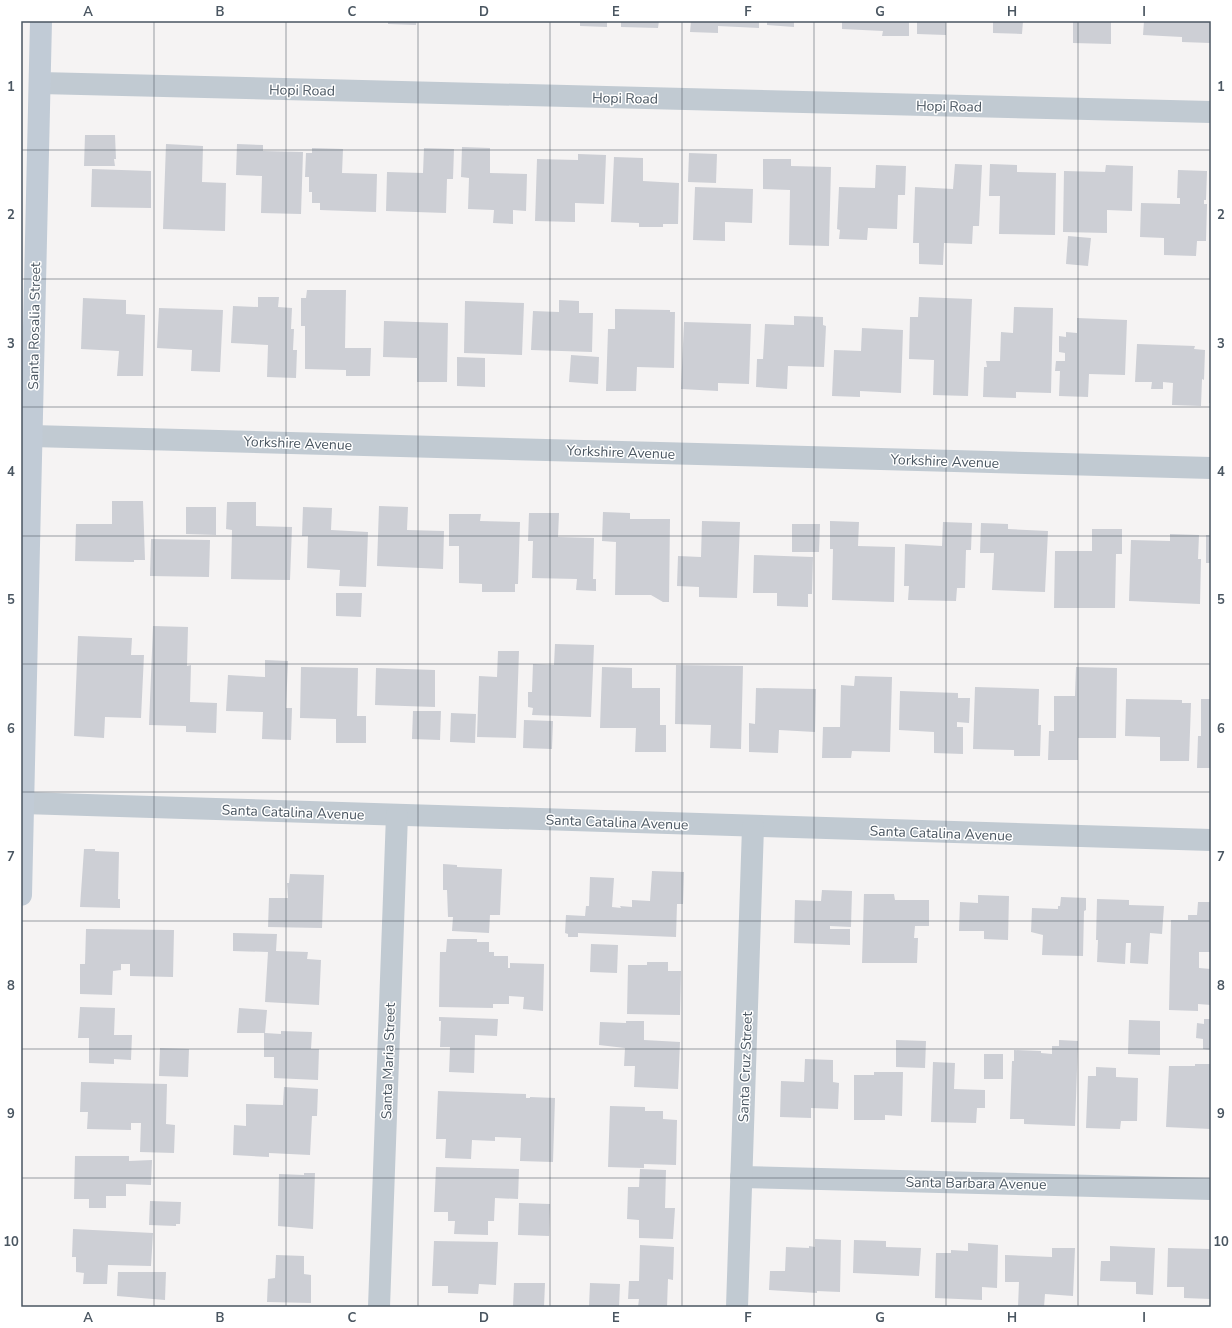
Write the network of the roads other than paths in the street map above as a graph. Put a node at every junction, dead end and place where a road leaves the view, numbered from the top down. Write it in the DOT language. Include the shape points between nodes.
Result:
graph roads {
  1 [pos="41,21"];
  2 [pos="40,83"];
  3 [pos="1211,112"];
  4 [pos="32,436"];
  5 [pos="1211,468"];
  6 [pos="23,803"];
  7 [pos="397,815"];
  8 [pos="753,827"];
  9 [pos="1211,840"];
  10 [pos="21,895"];
  11 [pos="741,1177"];
  12 [pos="1211,1190"];
  13 [pos="379,1307"];
  14 [pos="737,1307"];
  1 -- 2 [label="street, Santa Rosalia Street"];
  2 -- 3 [label="street, Hopi Road"];
  2 -- 4 [label="street, Santa Rosalia Street"];
  4 -- 5 [label="street, Yorkshire Avenue"];
  4 -- 6 [label="street, Santa Rosalia Street"];
  6 -- 7 [label="street, Santa Catalina Avenue"];
  6 -- 10 [label="street, Santa Rosalia Street"];
  7 -- 8 [label="street, Santa Catalina Avenue"];
  7 -- 13 [label="street, Santa Maria Street"];
  8 -- 9 [label="street, Santa Catalina Avenue"];
  8 -- 11 [label="street, Santa Cruz Street"];
  11 -- 12 [label="street, Santa Barbara Avenue"];
  11 -- 14 [label="street, Santa Cruz Street"];
}
